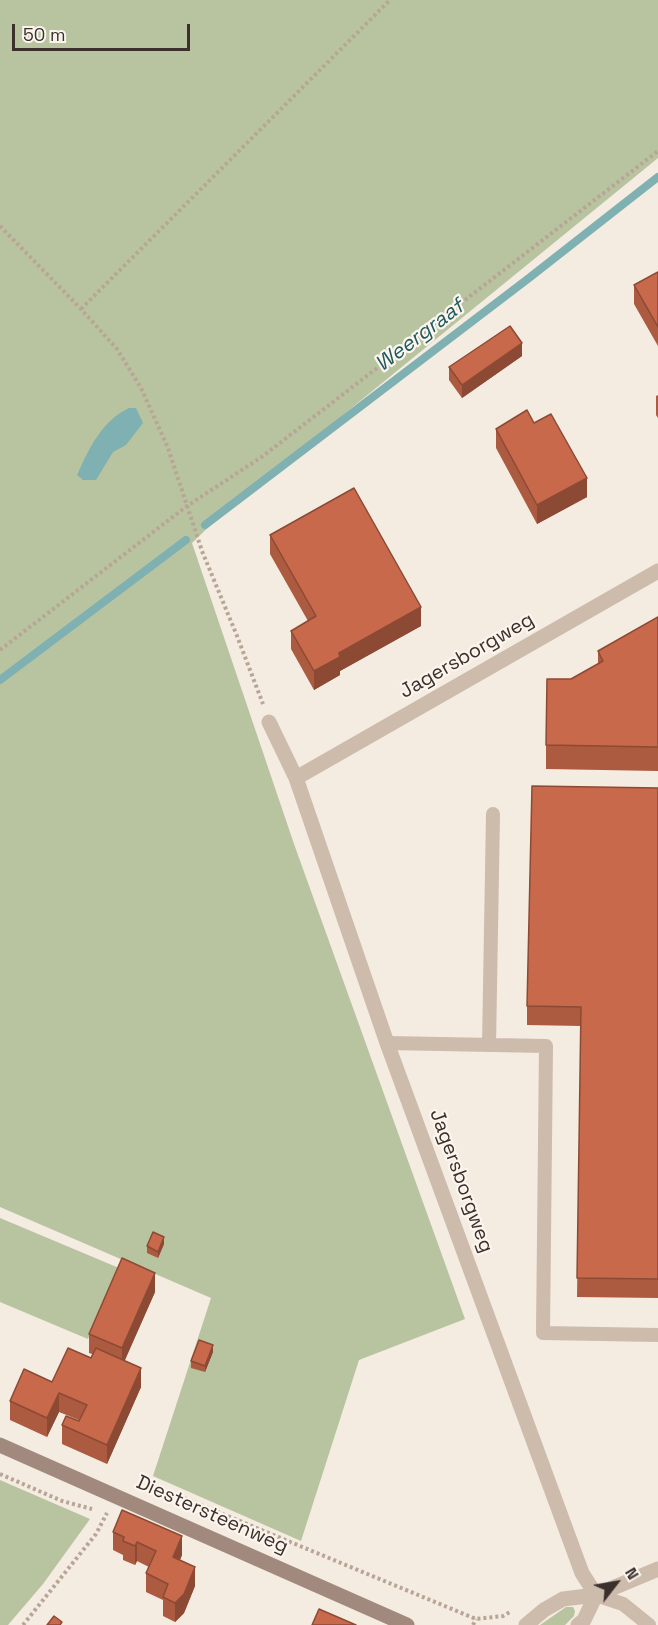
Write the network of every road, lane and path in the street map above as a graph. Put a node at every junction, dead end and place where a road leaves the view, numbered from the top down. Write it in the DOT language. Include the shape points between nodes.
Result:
graph roads {
  1 [pos="390,0"];
  2 [pos="658,151"];
  3 [pos="0,226"];
  4 [pos="81,309"];
  5 [pos="187,506"];
  6 [pos="658,571"];
  7 [pos="0,650"];
  8 [pos="269,722"];
  9 [pos="296,778"];
  10 [pos="493,814"];
  11 [pos="387,1043"];
  12 [pos="489,1045"];
  13 [pos="658,1335"];
  14 [pos="0,1445"];
  15 [pos="0,1474"];
  16 [pos="144,1486"];
  17 [pos="658,1569"];
  18 [pos="596,1595"];
  19 [pos="503,1616"];
  20 [pos="476,1620"];
  21 [pos="23,1625"];
  22 [pos="407,1625"];
  23 [pos="473,1625"];
  24 [pos="526,1625"];
  25 [pos="578,1625"];
  26 [pos="649,1625"];
  1 -- 4 [label="path"];
  2 -- 5 [label="path" via="263,456"];
  3 -- 4 [label="path"];
  4 -- 5 [label="path" via="117,350 141,388 168,448"];
  5 -- 7 [label="path"];
  5 -- 8 [label="path"];
  6 -- 9 [label="street, Jagersborgweg"];
  8 -- 9 [label="street, Jagersborgweg"];
  9 -- 11 [label="street, Jagersborgweg"];
  10 -- 12 [label="lane"];
  11 -- 12 [label="lane"];
  11 -- 18 [label="street, Jagersborgweg" via="582,1573"];
  12 -- 13 [label="lane" via="546,1046 543,1333"];
  14 -- 22 [label="main road, Diestersteenweg"];
  15 -- 21 [label="path" via="62,1501 108,1512 96,1534"];
  16 -- 20 [label="path" via="177,1495"];
  17 -- 18 [label="street"];
  18 -- 24 [label="street" via="563,1599"];
  18 -- 25 [label="street"];
  18 -- 26 [label="lane" via="623,1604"];
  19 -- 20 [label="path"];
  20 -- 23 [label="path"];
}
